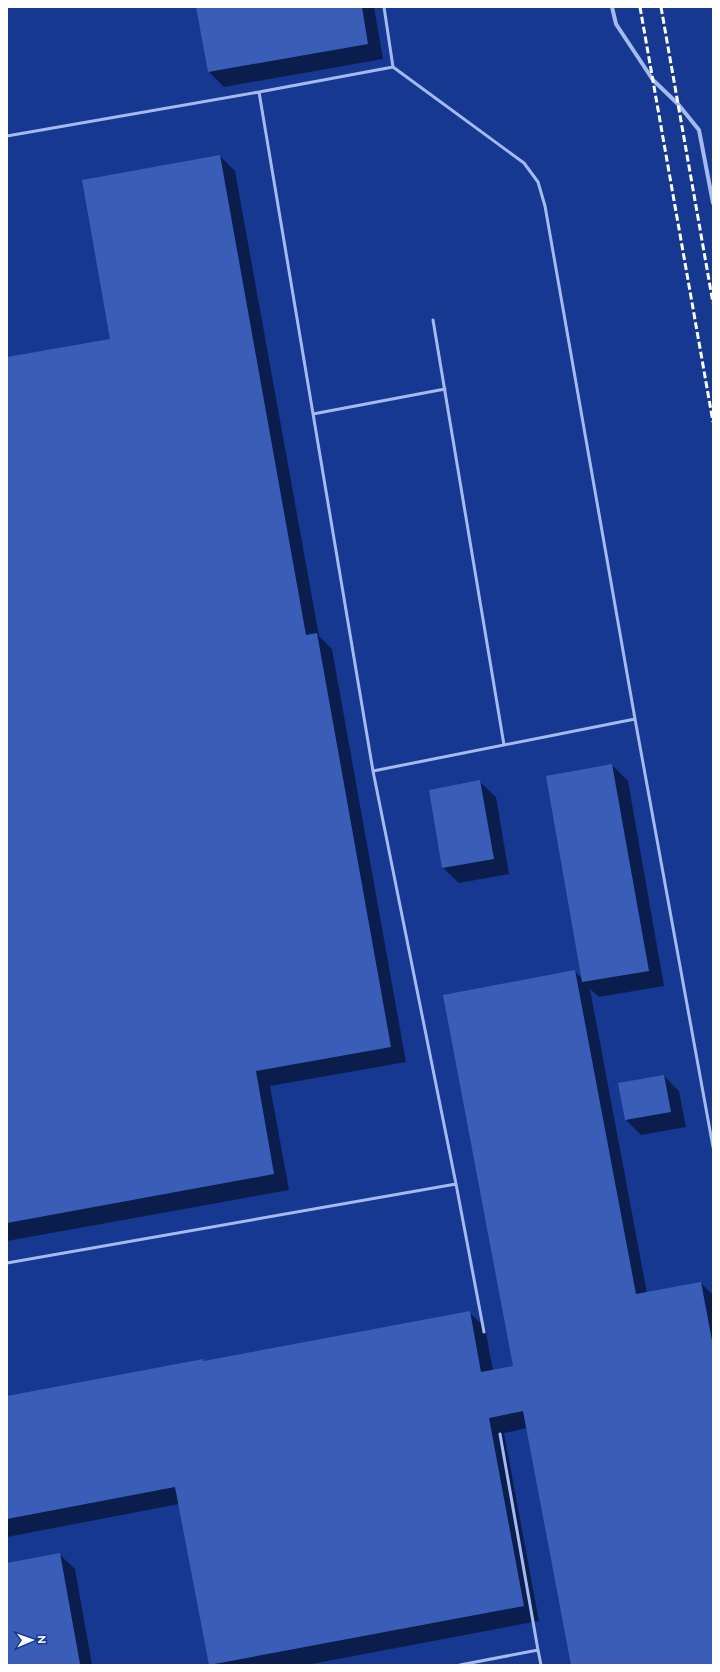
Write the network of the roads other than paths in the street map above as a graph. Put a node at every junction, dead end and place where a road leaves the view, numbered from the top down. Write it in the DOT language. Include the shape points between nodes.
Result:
graph roads {
  1 [pos="384,7"];
  2 [pos="612,7"];
  3 [pos="393,67"];
  4 [pos="259,92"];
  5 [pos="7,136"];
  6 [pos="713,204"];
  7 [pos="433,320"];
  8 [pos="445,389"];
  9 [pos="313,414"];
  10 [pos="635,719"];
  11 [pos="504,745"];
  12 [pos="373,770"];
  13 [pos="713,1148"];
  14 [pos="456,1184"];
  15 [pos="7,1263"];
  16 [pos="484,1332"];
  17 [pos="500,1434"];
  18 [pos="538,1650"];
  19 [pos="460,1665"];
  20 [pos="541,1665"];
  1 -- 3 [label="lane"];
  2 -- 6 [label="street" via="616,24 653,80 678,104 699,130"];
  3 -- 4 [label="lane"];
  3 -- 10 [label="lane" via="524,163 538,182 545,206"];
  4 -- 5 [label="lane"];
  4 -- 9 [label="lane"];
  7 -- 8 [label="lane"];
  8 -- 9 [label="lane"];
  8 -- 11 [label="lane"];
  9 -- 12 [label="lane"];
  10 -- 11 [label="lane"];
  10 -- 13 [label="lane"];
  11 -- 12 [label="lane"];
  12 -- 14 [label="lane"];
  14 -- 15 [label="lane"];
  14 -- 16 [label="lane"];
  17 -- 18 [label="lane"];
  18 -- 19 [label="lane"];
  18 -- 20 [label="lane"];
}
